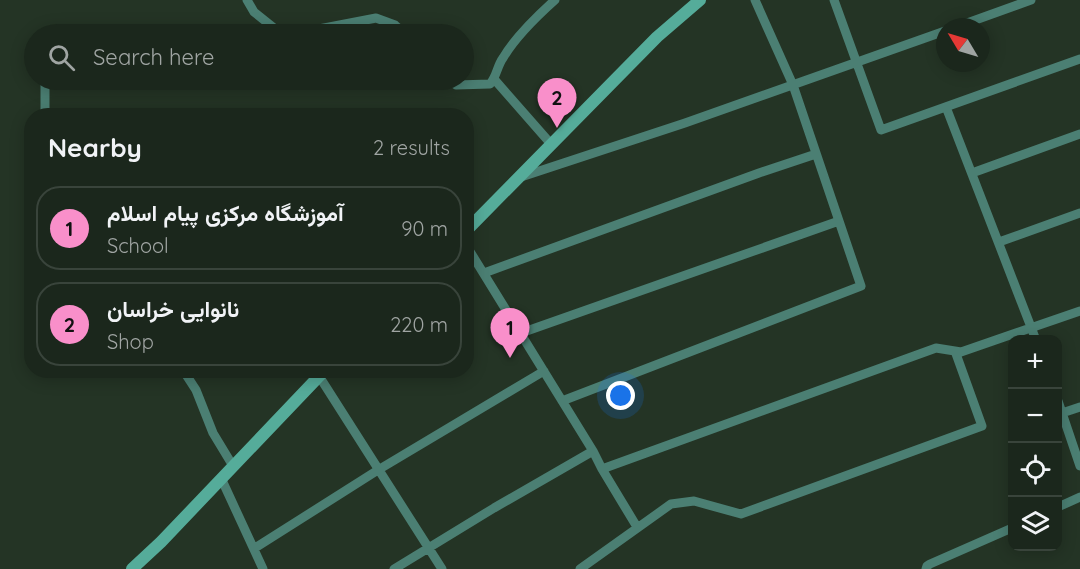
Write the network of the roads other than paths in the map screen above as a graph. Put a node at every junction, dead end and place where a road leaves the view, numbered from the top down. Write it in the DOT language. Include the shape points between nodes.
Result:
graph roads {
  1 [pos="247,0"];
  2 [pos="555,0"];
  3 [pos="700,0"];
  4 [pos="755,0"];
  5 [pos="834,0"];
  6 [pos="1030,0"];
  7 [pos="981,18"];
  8 [pos="269,24"];
  9 [pos="344,24"];
  10 [pos="392,24"];
  11 [pos="936,34"];
  12 [pos="1080,59"];
  13 [pos="857,63"];
  14 [pos="494,79"];
  15 [pos="474,84"];
  16 [pos="793,85"];
  17 [pos="45,90"];
  18 [pos="946,107"];
  19 [pos="45,108"];
  20 [pos="1080,134"];
  21 [pos="552,144"];
  22 [pos="816,154"];
  23 [pos="972,173"];
  24 [pos="519,177"];
  25 [pos="1080,213"];
  26 [pos="839,221"];
  27 [pos="474,223"];
  28 [pos="999,242"];
  29 [pos="474,257"];
  30 [pos="484,273"];
  31 [pos="1080,311"];
  32 [pos="1032,328"];
  33 [pos="521,333"];
  34 [pos="1035,335"];
  35 [pos="955,351"];
  36 [pos="544,371"];
  37 [pos="188,378"];
  38 [pos="317,378"];
  39 [pos="325,378"];
  40 [pos="562,401"];
  41 [pos="1080,407"];
  42 [pos="1062,413"];
  43 [pos="593,451"];
  44 [pos="232,466"];
  45 [pos="1080,466"];
  46 [pos="602,469"];
  47 [pos="378,470"];
  48 [pos="221,478"];
  49 [pos="1080,497"];
  50 [pos="1062,505"];
  51 [pos="637,527"];
  52 [pos="1008,530"];
  53 [pos="255,548"];
  54 [pos="428,548"];
  55 [pos="132,569"];
  56 [pos="263,569"];
  57 [pos="394,569"];
  58 [pos="442,569"];
  59 [pos="580,569"];
  60 [pos="926,569"];
  1 -- 8 [label="street"];
  2 -- 14 [label="street" via="502,58"];
  3 -- 21 [label="main road" via="657,37"];
  4 -- 16 [label="street"];
  5 -- 13 [label="street"];
  6 -- 7 [label="street"];
  9 -- 10 [label="street" via="376,18"];
  11 -- 13 [label="street"];
  12 -- 18 [label="street"];
  13 -- 16 [label="street"];
  13 -- 18 [label="street" via="881,129"];
  14 -- 15 [label="street" via="490,84"];
  14 -- 21 [label="street"];
  16 -- 22 [label="street"];
  16 -- 24 [label="street"];
  17 -- 19 [label="street"];
  18 -- 23 [label="street"];
  20 -- 23 [label="street"];
  21 -- 24 [label="main road"];
  22 -- 26 [label="street"];
  22 -- 30 [label="street"];
  23 -- 28 [label="street"];
  24 -- 27 [label="main road"];
  25 -- 28 [label="street"];
  26 -- 33 [label="street"];
  26 -- 40 [label="street" via="861,286"];
  28 -- 32 [label="street"];
  29 -- 30 [label="street"];
  30 -- 33 [label="street"];
  31 -- 32 [label="street"];
  32 -- 34 [label="street"];
  32 -- 35 [label="street"];
  33 -- 36 [label="street"];
  35 -- 46 [label="street" via="936,348"];
  35 -- 51 [label="street" via="982,426 741,514 694,501 671,504"];
  36 -- 40 [label="street"];
  36 -- 47 [label="street"];
  37 -- 44 [label="street"];
  38 -- 44 [label="main road"];
  39 -- 47 [label="street"];
  40 -- 43 [label="street"];
  41 -- 42 [label="street"];
  42 -- 45 [label="street"];
  43 -- 46 [label="street"];
  43 -- 54 [label="street"];
  44 -- 48 [label="main road"];
  46 -- 51 [label="street"];
  47 -- 53 [label="street"];
  47 -- 54 [label="street"];
  48 -- 53 [label="street"];
  48 -- 55 [label="main road"];
  49 -- 50 [label="street"];
  51 -- 59 [label="street"];
  52 -- 60 [label="street"];
  53 -- 56 [label="street"];
  54 -- 57 [label="street"];
  54 -- 58 [label="street"];
}
